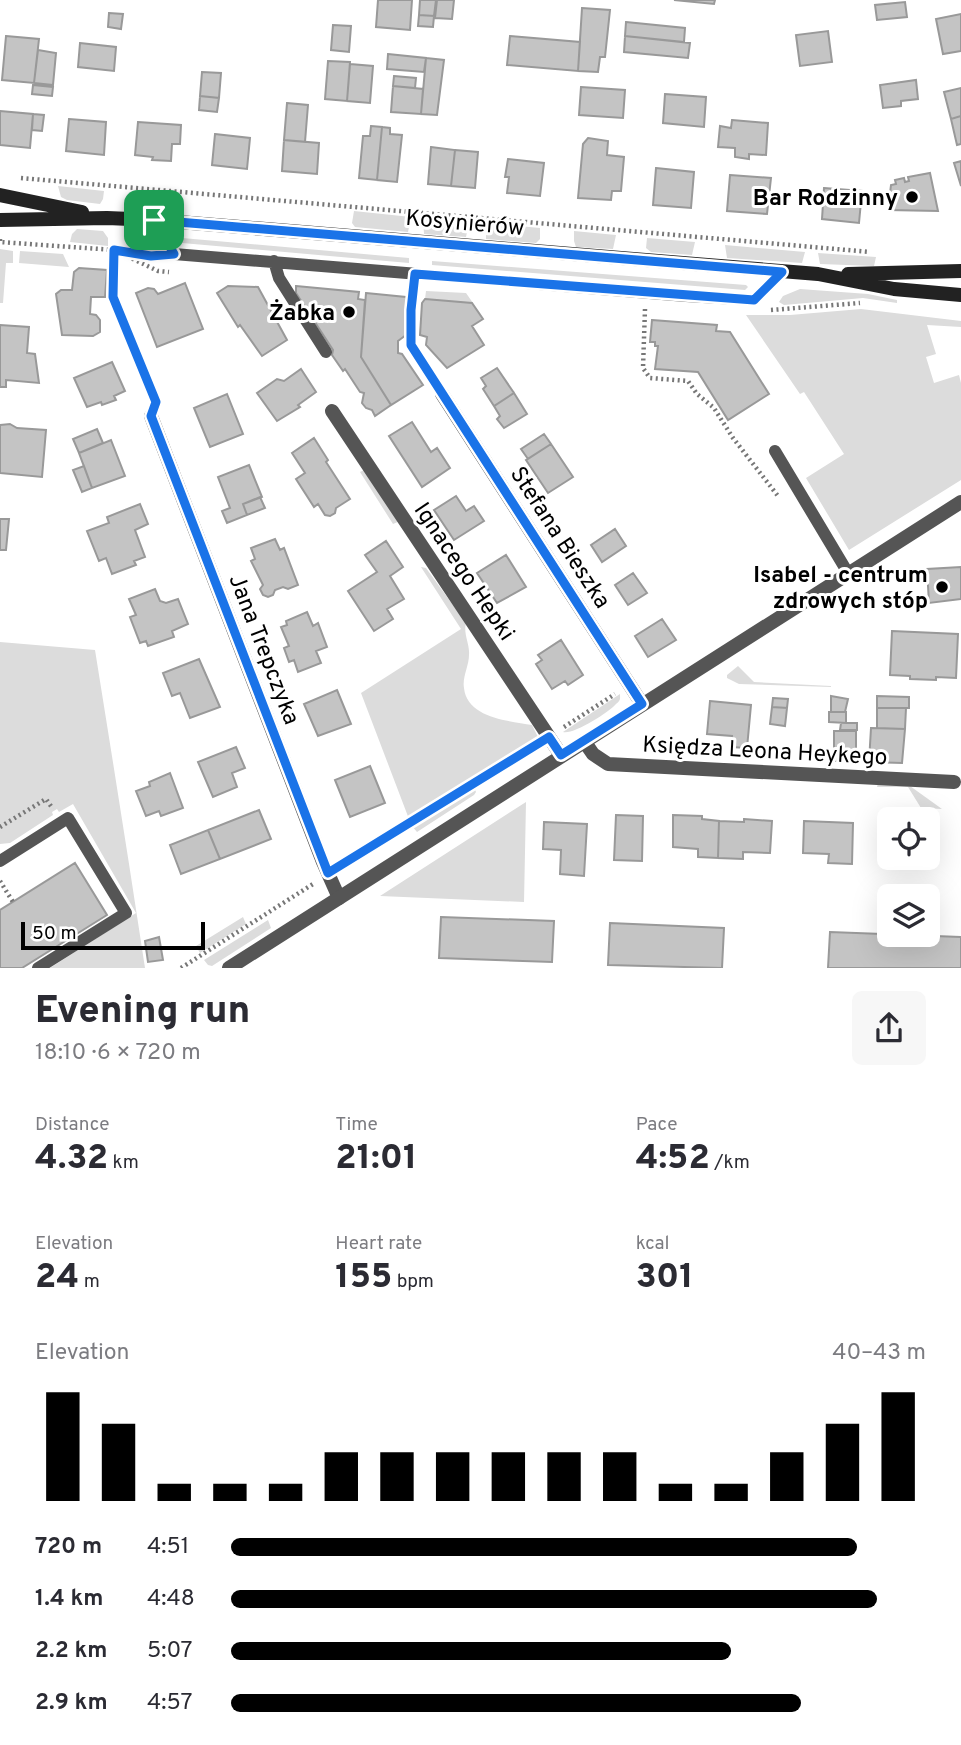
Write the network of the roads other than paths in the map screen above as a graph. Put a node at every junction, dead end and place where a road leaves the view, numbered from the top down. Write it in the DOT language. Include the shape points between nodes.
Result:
graph roads {
  1 [pos="0,195"];
  2 [pos="107,218"];
  3 [pos="0,220"];
  4 [pos="154,220"];
  5 [pos="274,261"];
  6 [pos="961,271"];
  7 [pos="782,272"];
  8 [pos="818,274"];
  9 [pos="961,295"];
  10 [pos="326,352"];
  11 [pos="442,394"];
  12 [pos="332,411"];
  13 [pos="151,416"];
  14 [pos="775,451"];
  15 [pos="961,502"];
  16 [pos="848,573"];
  17 [pos="642,704"];
  18 [pos="584,741"];
  19 [pos="561,755"];
  20 [pos="954,782"];
  21 [pos="0,861"];
  22 [pos="339,898"];
  23 [pos="248,964"];
  24 [pos="38,968"];
  25 [pos="229,968"];
  1 -- 2 [label="main road, Kosynierów"];
  2 -- 3 [label="main road, Kosynierów"];
  2 -- 4 [label="main road, Kosynierów"];
  4 -- 5 [label="lane" via="174,254"];
  4 -- 7 [label="main road, Kosynierów"];
  5 -- 7 [label="lane" via="754,300"];
  5 -- 10 [label="lane" via="279,278"];
  6 -- 8 [label="main road, Kosynierów"];
  7 -- 8 [label="main road, Kosynierów"];
  8 -- 9 [label="main road, Kosynierów" via="894,289"];
  11 -- 17 [label="street, Stefana Bieszka"];
  12 -- 19 [label="street, Ignacego Hepki"];
  13 -- 22 [label="street, Jana Trepczyka"];
  14 -- 16 [label="lane"];
  15 -- 16 [label="street"];
  16 -- 17 [label="street"];
  17 -- 18 [label="street"];
  18 -- 19 [label="street"];
  18 -- 20 [label="street, Księdza Leona Heykego" via="608,764"];
  19 -- 22 [label="street"];
  21 -- 24 [label="lane" via="68,818 126,913"];
  22 -- 23 [label="street"];
  23 -- 25 [label="street"];
}
